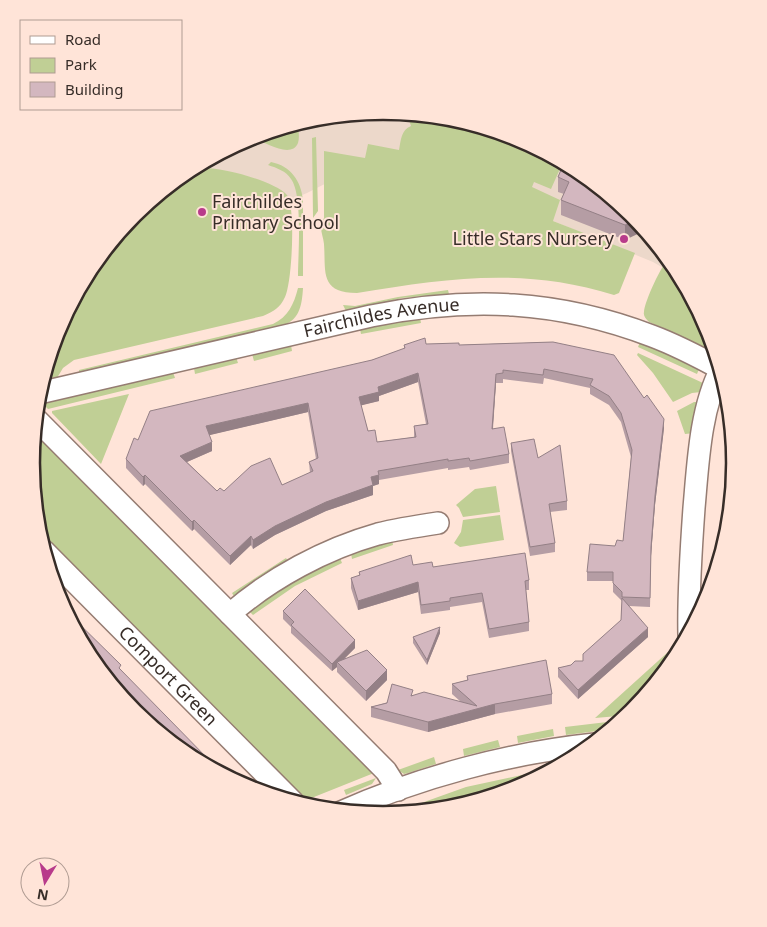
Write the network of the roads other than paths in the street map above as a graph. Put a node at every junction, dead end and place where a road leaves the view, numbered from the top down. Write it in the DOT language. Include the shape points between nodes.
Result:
graph roads {
  1 [pos="712,365"];
  2 [pos="716,380"];
  3 [pos="48,391"];
  4 [pos="42,425"];
  5 [pos="438,523"];
  6 [pos="55,562"];
  7 [pos="230,614"];
  8 [pos="689,620"];
  9 [pos="577,747"];
  10 [pos="398,790"];
  11 [pos="283,792"];
  12 [pos="357,806"];
  1 -- 3 [label="street, Fairchildes Avenue" via="669,343 605,320 522,304 476,303 371,316"];
  2 -- 8 [label="street" via="710,394 699,457"];
  4 -- 7 [label="street"];
  5 -- 7 [label="street" via="377,534 331,551 273,582"];
  6 -- 11 [label="street, Comport Green"];
  7 -- 10 [label="street" via="390,775"];
  9 -- 10 [label="street" via="487,762"];
  10 -- 12 [label="street"];
}
